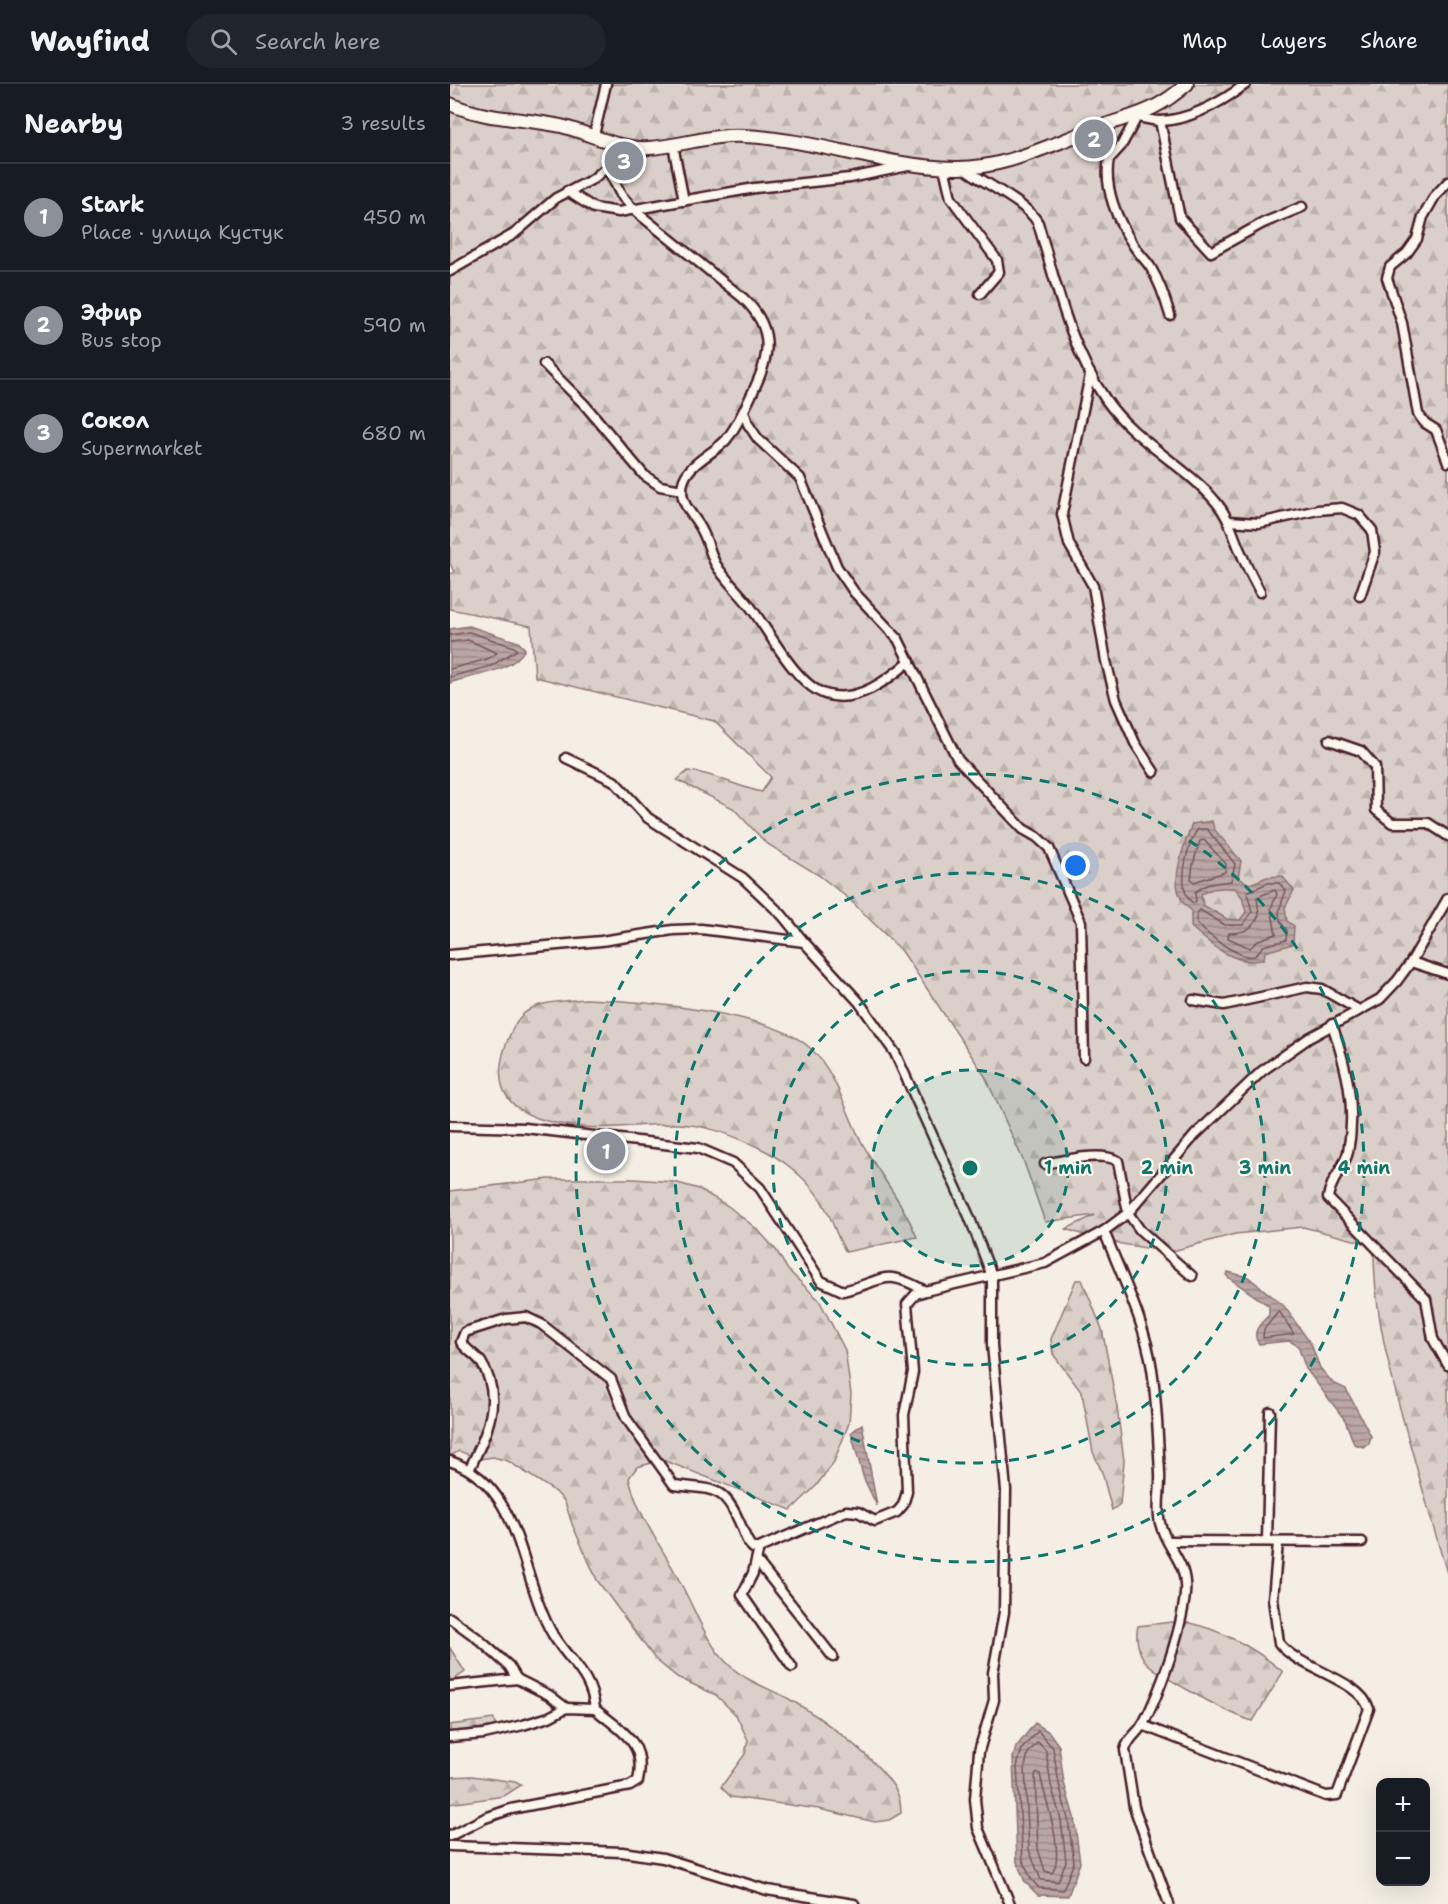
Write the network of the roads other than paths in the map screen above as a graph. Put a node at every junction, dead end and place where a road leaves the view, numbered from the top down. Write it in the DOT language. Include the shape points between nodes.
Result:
graph roads {
  1 [pos="606,84"];
  2 [pos="1187,84"];
  3 [pos="1246,84"];
  4 [pos="450,104"];
  5 [pos="1137,117"];
  6 [pos="1160,121"];
  7 [pos="594,135"];
  8 [pos="614,142"];
  9 [pos="673,145"];
  10 [pos="917,164"];
  11 [pos="607,167"];
  12 [pos="944,167"];
  13 [pos="964,168"];
  14 [pos="1448,182"];
  15 [pos="567,191"];
  16 [pos="684,201"];
  17 [pos="1302,207"];
  18 [pos="634,210"];
  19 [pos="450,272"];
  20 [pos="980,294"];
  21 [pos="1170,315"];
  22 [pos="544,364"];
  23 [pos="1090,375"];
  24 [pos="744,411"];
  25 [pos="1448,462"];
  26 [pos="682,490"];
  27 [pos="1229,521"];
  28 [pos="1260,592"];
  29 [pos="1360,596"];
  30 [pos="910,661"];
  31 [pos="1329,740"];
  32 [pos="566,758"];
  33 [pos="1154,772"];
  34 [pos="1448,836"];
  35 [pos="1448,898"];
  36 [pos="804,942"];
  37 [pos="450,955"];
  38 [pos="1411,962"];
  39 [pos="1448,974"];
  40 [pos="1193,1000"];
  41 [pos="1357,1009"];
  42 [pos="1332,1024"];
  43 [pos="1084,1058"];
  44 [pos="450,1126"];
  45 [pos="1045,1164"];
  46 [pos="1128,1213"];
  47 [pos="1104,1231"];
  48 [pos="992,1276"];
  49 [pos="1192,1276"];
  50 [pos="925,1291"];
  51 [pos="1448,1365"];
  52 [pos="1270,1412"];
  53 [pos="450,1461"];
  54 [pos="470,1468"];
  55 [pos="1169,1541"];
  56 [pos="1267,1541"];
  57 [pos="1362,1542"];
  58 [pos="1278,1543"];
  59 [pos="759,1548"];
  60 [pos="757,1561"];
  61 [pos="450,1618"];
  62 [pos="833,1657"];
  63 [pos="792,1667"];
  64 [pos="517,1679"];
  65 [pos="450,1686"];
  66 [pos="566,1708"];
  67 [pos="596,1709"];
  68 [pos="1142,1725"];
  69 [pos="450,1737"];
  70 [pos="450,1836"];
  71 [pos="450,1846"];
  72 [pos="854,1904"];
  73 [pos="1011,1904"];
  74 [pos="1169,1904"];
  1 -- 7 [label="street"];
  2 -- 5 [label="main road" via="1170,99"];
  3 -- 6 [label="street" via="1215,104"];
  4 -- 7 [label="main road" via="488,117 559,126"];
  5 -- 6 [label="street"];
  5 -- 13 [label="main road" via="1008,160"];
  5 -- 21 [label="street" via="1109,159 1111,200 1134,247 1163,290"];
  6 -- 17 [label="street" via="1180,218 1211,252"];
  7 -- 8 [label="main road"];
  8 -- 9 [label="main road" via="648,148"];
  8 -- 11 [label="street"];
  9 -- 10 [label="main road" via="718,137 762,136"];
  9 -- 16 [label="street"];
  10 -- 12 [label="main road"];
  10 -- 16 [label="street" via="850,178 755,188"];
  11 -- 15 [label="street" via="593,180"];
  11 -- 18 [label="street" via="621,195"];
  12 -- 13 [label="main road"];
  12 -- 20 [label="street" via="951,198 998,260 999,272"];
  13 -- 23 [label="street" via="1033,213 1076,346"];
  14 -- 25 [label="street" via="1423,217 1417,239 1390,267 1387,278 1402,323 1418,414 1436,430"];
  15 -- 18 [label="street" via="594,208"];
  15 -- 19 [label="street" via="514,234"];
  16 -- 18 [label="street"];
  18 -- 24 [label="street" via="742,298 762,321 768,349 766,361"];
  22 -- 26 [label="street" via="644,475 660,486"];
  23 -- 27 [label="street" via="1108,403 1216,502"];
  23 -- 33 [label="street" via="1062,514 1069,544 1093,586 1116,700 1135,743"];
  24 -- 26 [label="street" via="724,441 690,470"];
  24 -- 30 [label="street" via="747,424 758,439 800,478 837,567 858,597 898,639"];
  26 -- 30 [label="street" via="686,507 723,575 790,663 818,691 836,696 870,689"];
  27 -- 28 [label="street"];
  27 -- 29 [label="street" via="1258,523 1342,508 1359,515 1372,530 1375,552"];
  30 -- 43 [label="street" via="958,760 1023,829 1049,848 1068,889 1081,922"];
  31 -- 34 [label="street" via="1361,751 1375,767 1376,810 1392,823 1428,823"];
  32 -- 36 [label="street" via="614,781 648,819 743,878"];
  35 -- 38 [label="street"];
  36 -- 37 [label="street" via="701,929 673,930"];
  36 -- 48 [label="street" via="859,1002 896,1053"];
  38 -- 39 [label="street"];
  38 -- 41 [label="street" via="1380,999"];
  40 -- 41 [label="street" via="1224,1005 1306,987 1322,989"];
  41 -- 42 [label="street"];
  42 -- 46 [label="street" via="1262,1071 1196,1135"];
  42 -- 51 [label="street" via="1348,1074 1352,1110 1347,1154 1329,1187 1328,1198 1426,1299 1433,1339"];
  44 -- 50 [label="street" via="525,1128 698,1148 733,1163 760,1188 821,1281 843,1291 889,1276 903,1278"];
  45 -- 46 [label="street" via="1113,1158 1118,1161"];
  46 -- 47 [label="street"];
  46 -- 49 [label="street" via="1140,1230"];
  47 -- 48 [label="street" via="1044,1263"];
  47 -- 55 [label="street" via="1152,1368 1160,1521"];
  48 -- 50 [label="street"];
  48 -- 73 [label="street" via="992,1345 1006,1490 1004,1612 993,1672 994,1700 979,1751 975,1799 978,1828"];
  50 -- 59 [label="street" via="907,1304 913,1372 904,1415 907,1492 903,1505 889,1517 875,1521 846,1511"];
  52 -- 56 [label="street"];
  53 -- 54 [label="street"];
  54 -- 59 [label="street" via="487,1434 493,1407 492,1381 479,1359 461,1342 465,1332 485,1324 526,1317 541,1324 611,1379 626,1418 674,1485 718,1491 732,1504 750,1545"];
  54 -- 67 [label="street" via="500,1501 522,1547 553,1635 593,1688"];
  55 -- 56 [label="street"];
  55 -- 68 [label="street" via="1181,1561 1185,1595 1179,1628"];
  56 -- 58 [label="street"];
  57 -- 58 [label="street"];
  58 -- 68 [label="street" via="1273,1599 1279,1643 1302,1662 1353,1690 1366,1700 1369,1709 1336,1795 1326,1796"];
  59 -- 60 [label="street"];
  60 -- 62 [label="street"];
  60 -- 63 [label="street" via="742,1595"];
  61 -- 64 [label="street" via="477,1636"];
  64 -- 65 [label="street"];
  64 -- 66 [label="street"];
  66 -- 67 [label="street"];
  66 -- 69 [label="street" via="523,1725"];
  67 -- 70 [label="street" via="633,1740 639,1757 638,1781 622,1789 511,1809"];
  68 -- 74 [label="street" via="1127,1742 1128,1780"];
  71 -- 72 [label="street" via="663,1857 768,1890"];
}
